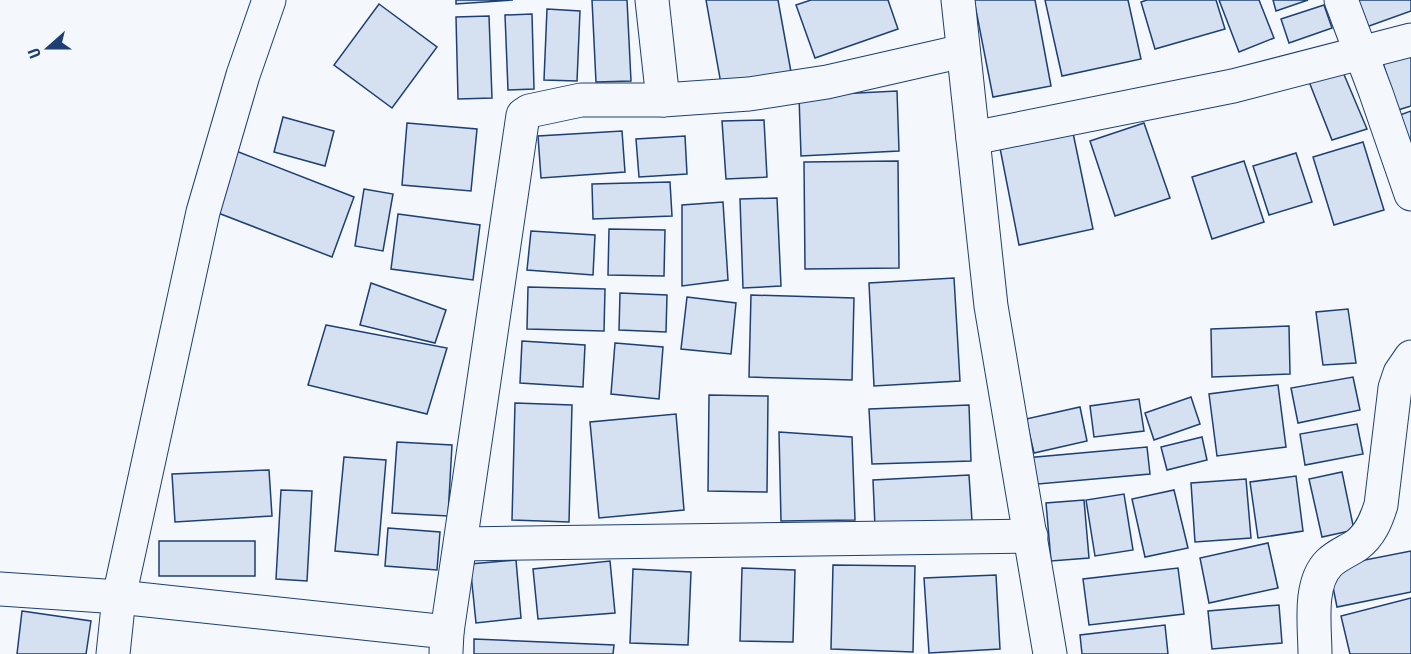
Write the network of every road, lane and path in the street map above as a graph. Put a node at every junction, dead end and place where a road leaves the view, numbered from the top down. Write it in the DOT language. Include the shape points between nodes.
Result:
graph roads {
  1 [pos="268,0"];
  2 [pos="652,0"];
  3 [pos="958,0"];
  4 [pos="1341,0"];
  5 [pos="1411,40"];
  6 [pos="963,51"];
  7 [pos="1360,53"];
  8 [pos="663,100"];
  9 [pos="973,138"];
  10 [pos="1411,194"];
  11 [pos="1411,357"];
  12 [pos="1031,536"];
  13 [pos="461,544"];
  14 [pos="0,589"];
  15 [pos="119,597"];
  16 [pos="447,643"];
  17 [pos="113,654"];
  18 [pos="1050,654"];
  19 [pos="1314,654"];
  1 -- 15 [label="street" via="202,212"];
  2 -- 8 [label="street"];
  3 -- 6 [label="street"];
  4 -- 7 [label="street"];
  5 -- 7 [label="street"];
  6 -- 8 [label="street" via="749,94"];
  6 -- 9 [label="street"];
  7 -- 9 [label="street" via="1233,86"];
  7 -- 10 [label="street"];
  8 -- 13 [label="street" via="581,100 523,115"];
  9 -- 12 [label="street" via="991,306"];
  11 -- 19 [label="street" via="1395,388 1381,506 1375,522 1357,545 1328,564 1317,587"];
  12 -- 13 [label="street"];
  12 -- 18 [label="street"];
  13 -- 16 [label="street"];
  14 -- 15 [label="street"];
  15 -- 16 [label="street"];
  15 -- 17 [label="street"];
}
